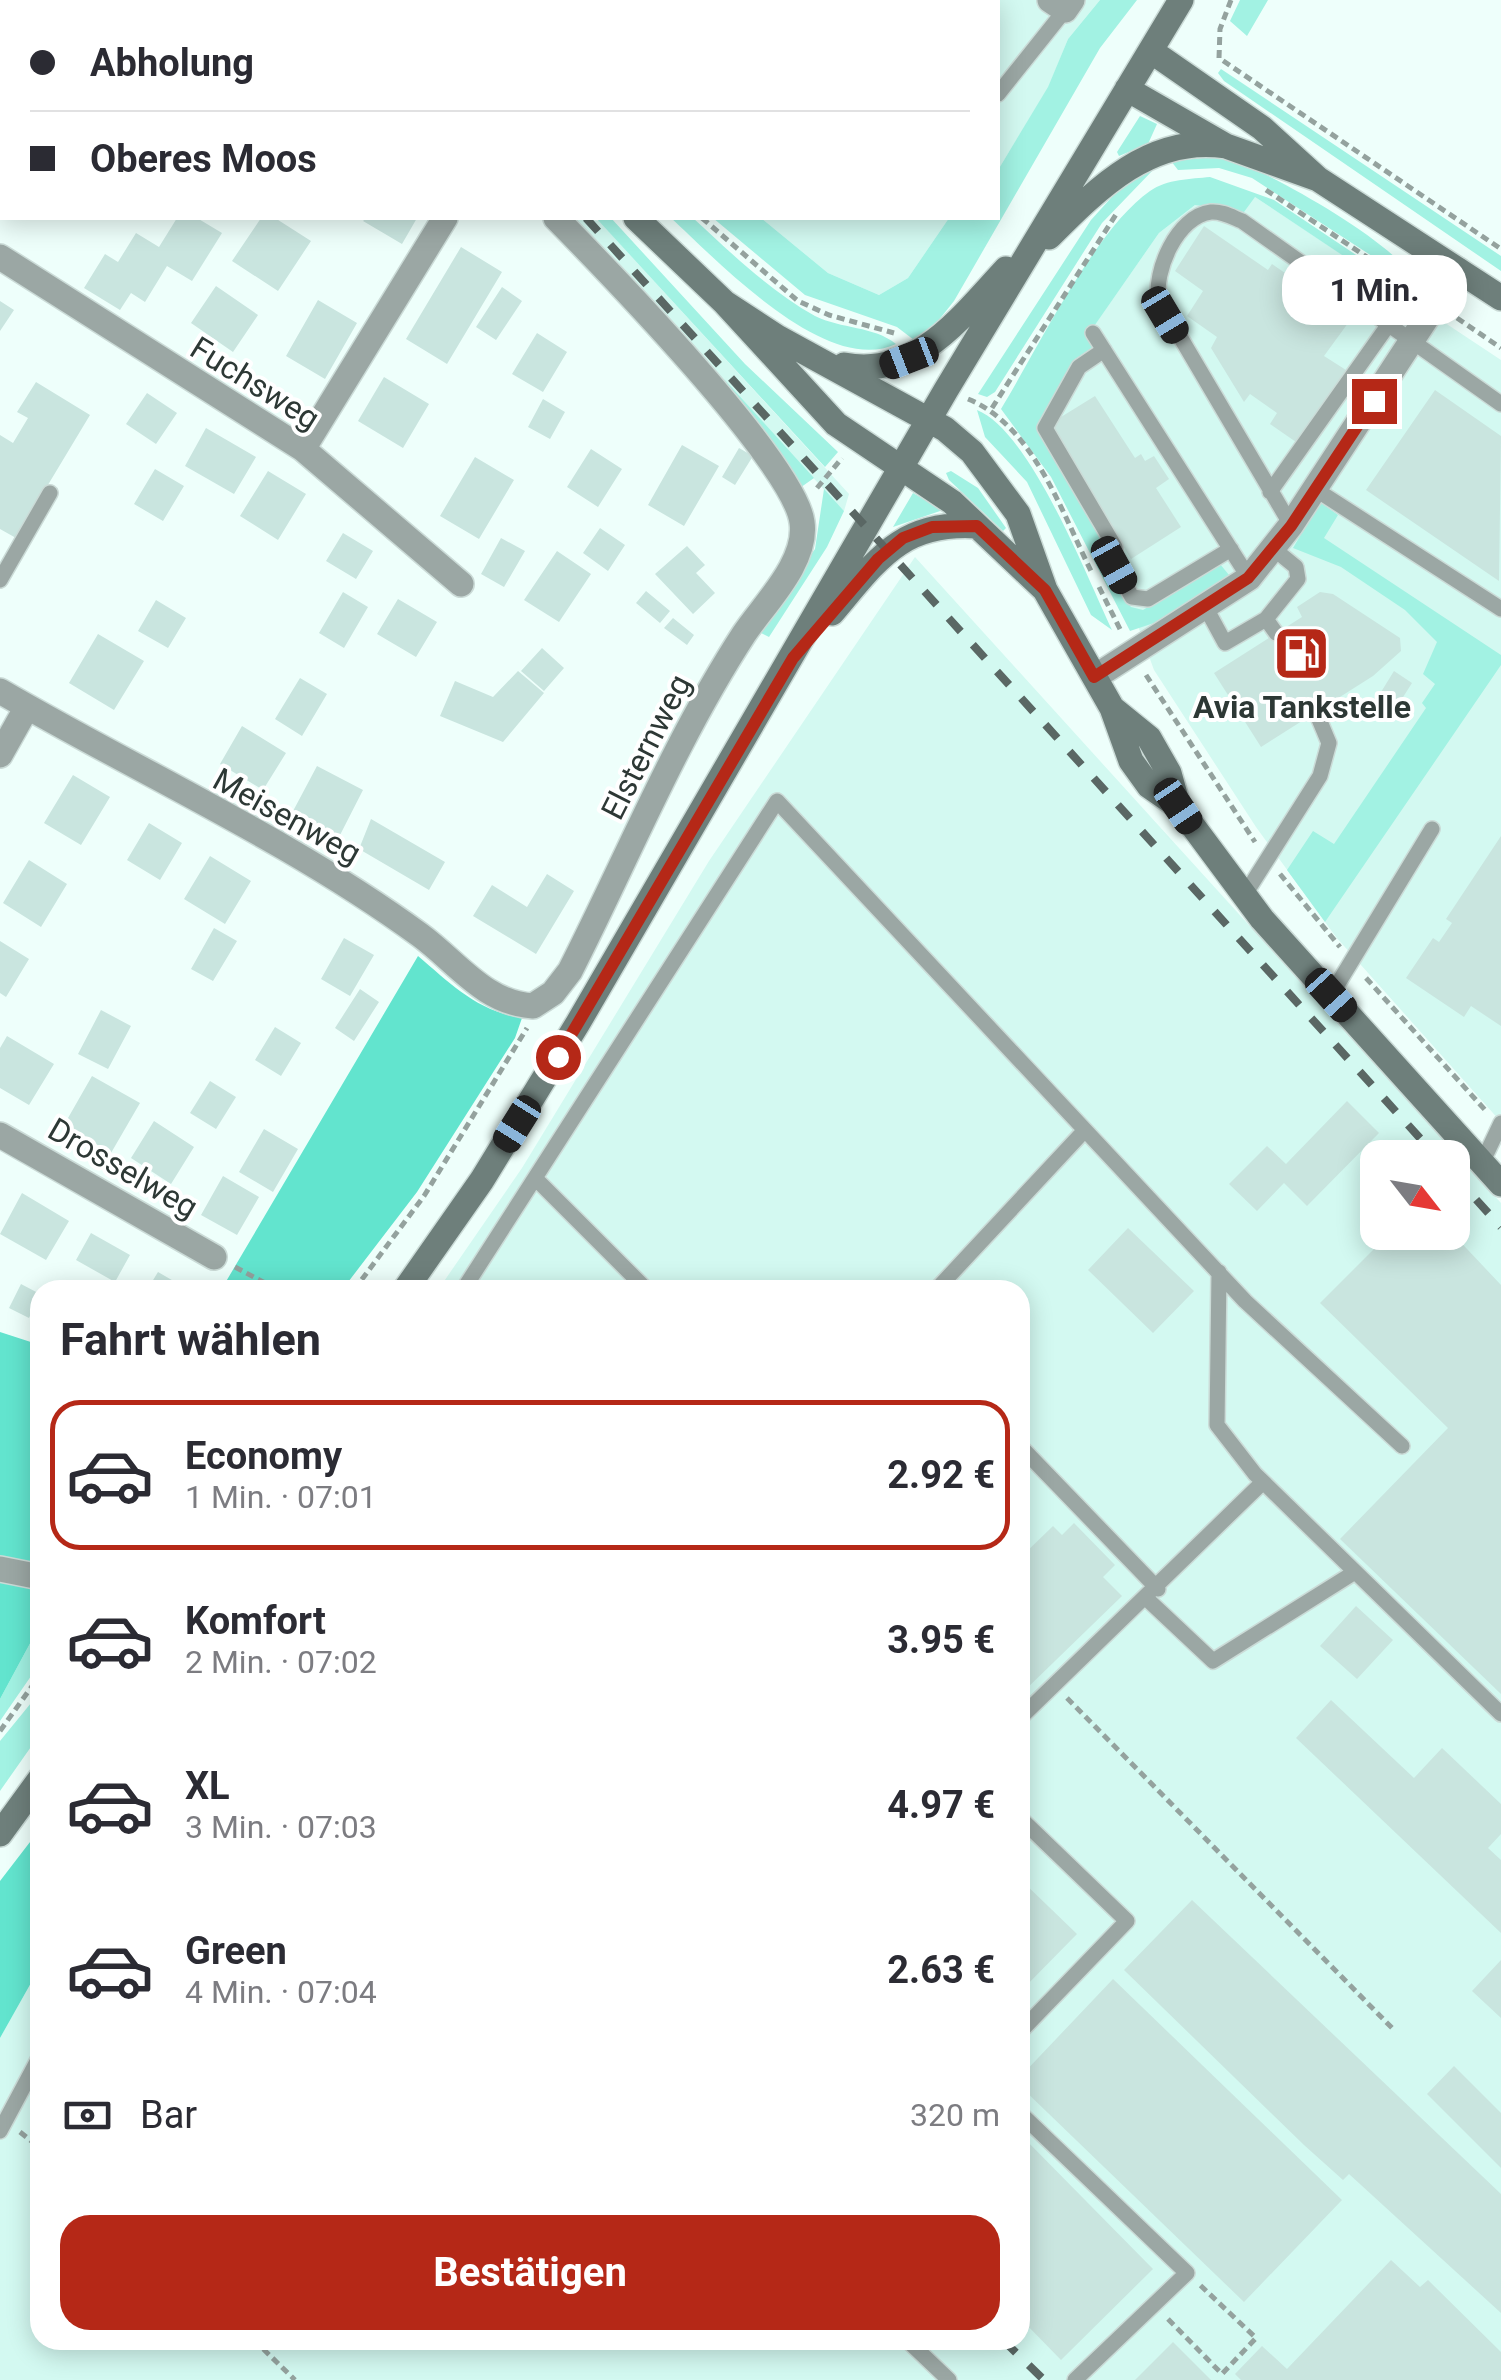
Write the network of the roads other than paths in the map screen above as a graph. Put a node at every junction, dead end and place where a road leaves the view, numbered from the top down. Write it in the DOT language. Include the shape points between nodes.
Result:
graph roads {
  1 [pos="1181,0"];
  2 [pos="1062,3"];
  3 [pos="1151,50"];
  4 [pos="1127,89"];
  5 [pos="1000,91"];
  6 [pos="1226,146"];
  7 [pos="1318,178"];
  8 [pos="444,220"];
  9 [pos="558,220"];
  10 [pos="638,220"];
  11 [pos="1043,228"];
  12 [pos="0,257"];
  13 [pos="1458,270"];
  14 [pos="1015,274"];
  15 [pos="1501,298"];
  16 [pos="726,303"];
  17 [pos="1389,324"];
  18 [pos="1093,333"];
  19 [pos="1413,342"];
  20 [pos="1104,350"];
  21 [pos="830,362"];
  22 [pos="1501,404"];
  23 [pos="929,420"];
  24 [pos="302,450"];
  25 [pos="900,468"];
  26 [pos="1315,490"];
  27 [pos="1270,492"];
  28 [pos="50,494"];
  29 [pos="977,526"];
  30 [pos="1291,526"];
  31 [pos="1231,549"];
  32 [pos="1274,549"];
  33 [pos="1248,578"];
  34 [pos="0,580"];
  35 [pos="461,584"];
  36 [pos="1045,590"];
  37 [pos="1206,608"];
  38 [pos="1501,608"];
  39 [pos="1266,620"];
  40 [pos="1276,633"];
  41 [pos="793,658"];
  42 [pos="1094,677"];
  43 [pos="0,691"];
  44 [pos="27,707"];
  45 [pos="1316,712"];
  46 [pos="0,755"];
  47 [pos="1432,829"];
  48 [pos="1244,896"];
  49 [pos="1331,995"];
  50 [pos="533,1006"];
  51 [pos="1500,1125"];
  52 [pos="1086,1130"];
  53 [pos="0,1136"];
  54 [pos="1482,1164"];
  55 [pos="535,1178"];
  56 [pos="1501,1184"];
  57 [pos="214,1257"];
  58 [pos="1219,1272"];
  59 [pos="413,1280"];
  60 [pos="469,1280"];
  61 [pos="637,1280"];
  62 [pos="945,1280"];
  63 [pos="1402,1446"];
  64 [pos="1030,1457"];
  65 [pos="1263,1482"];
  66 [pos="0,1569"];
  67 [pos="1355,1572"];
  68 [pos="30,1575"];
  69 [pos="1152,1594"];
  70 [pos="1030,1709"];
  71 [pos="1501,1714"];
  72 [pos="30,1793"];
  73 [pos="1030,1828"];
  74 [pos="0,1834"];
  75 [pos="1030,2022"];
  76 [pos="30,2075"];
  77 [pos="1030,2122"];
  78 [pos="0,2131"];
  79 [pos="918,2350"];
  80 [pos="949,2380"];
  81 [pos="1075,2380"];
  1 -- 3 [label="street"];
  2 -- 5 [label="lane"];
  3 -- 4 [label="street"];
  3 -- 7 [label="street" via="1262,128"];
  4 -- 6 [label="street"];
  4 -- 11 [label="street"];
  6 -- 7 [label="street"];
  6 -- 14 [label="street" via="1186,146 1132,164 1073,212"];
  7 -- 13 [label="street"];
  8 -- 24 [label="street"];
  9 -- 50 [label="street, Elsternweg" via="718,395 800,511 803,535 704,702 570,971"];
  10 -- 16 [label="street"];
  11 -- 14 [label="street"];
  11 -- 21 [label="street" via="931,346 879,368"];
  12 -- 24 [label="street, Fuchsweg"];
  13 -- 15 [label="street"];
  13 -- 19 [label="street"];
  14 -- 23 [label="street"];
  16 -- 21 [label="street"];
  16 -- 25 [label="street" via="836,424"];
  17 -- 19 [label="lane"];
  17 -- 27 [label="lane"];
  17 -- 27 [label="lane" via="1226,214 1199,216 1179,236 1161,266 1159,301"];
  18 -- 20 [label="lane"];
  19 -- 22 [label="lane"];
  19 -- 26 [label="street"];
  20 -- 31 [label="lane"];
  20 -- 31 [label="lane" via="1079,367 1045,428 1116,547 1114,565 1132,597 1148,599"];
  21 -- 23 [label="street"];
  23 -- 25 [label="street"];
  23 -- 36 [label="street" via="964,444 998,483 1022,524"];
  24 -- 35 [label="street, Fuchsweg"];
  25 -- 29 [label="street"];
  25 -- 41 [label="street"];
  26 -- 30 [label="street"];
  26 -- 38 [label="lane"];
  27 -- 30 [label="lane"];
  28 -- 34 [label="lane"];
  29 -- 36 [label="street"];
  29 -- 41 [label="street" via="932,527 903,538"];
  30 -- 32 [label="street"];
  31 -- 33 [label="lane"];
  32 -- 33 [label="street"];
  32 -- 39 [label="lane" via="1296,568 1298,579"];
  33 -- 37 [label="street"];
  36 -- 42 [label="street"];
  37 -- 39 [label="lane" via="1225,643"];
  37 -- 42 [label="street"];
  39 -- 40 [label="lane"];
  41 -- 59 [label="street" via="517,1124"];
  42 -- 48 [label="street" via="1112,708 1148,738 1169,772 1178,806"];
  43 -- 44 [label="street, Meisenweg"];
  44 -- 46 [label="street"];
  44 -- 50 [label="street, Meisenweg" via="341,882 434,945 495,998"];
  45 -- 48 [label="lane" via="1329,743 1320,776"];
  47 -- 49 [label="lane"];
  48 -- 49 [label="street"];
  49 -- 54 [label="street"];
  51 -- 54 [label="lane"];
  52 -- 55 [label="lane" via="777,801"];
  52 -- 58 [label="lane"];
  52 -- 62 [label="lane"];
  53 -- 57 [label="street, Drosselweg"];
  54 -- 56 [label="street"];
  55 -- 60 [label="lane"];
  55 -- 61 [label="lane"];
  58 -- 63 [label="lane"];
  58 -- 65 [label="lane" via="1216,1425"];
  64 -- 69 [label="lane"];
  65 -- 67 [label="lane"];
  65 -- 69 [label="lane"];
  66 -- 68 [label="street"];
  67 -- 69 [label="lane" via="1213,1662"];
  67 -- 71 [label="lane"];
  69 -- 70 [label="lane"];
  72 -- 74 [label="street"];
  73 -- 75 [label="lane" via="1126,1921"];
  76 -- 78 [label="lane"];
  77 -- 81 [label="lane" via="1187,2273"];
  79 -- 80 [label="lane"];
}
